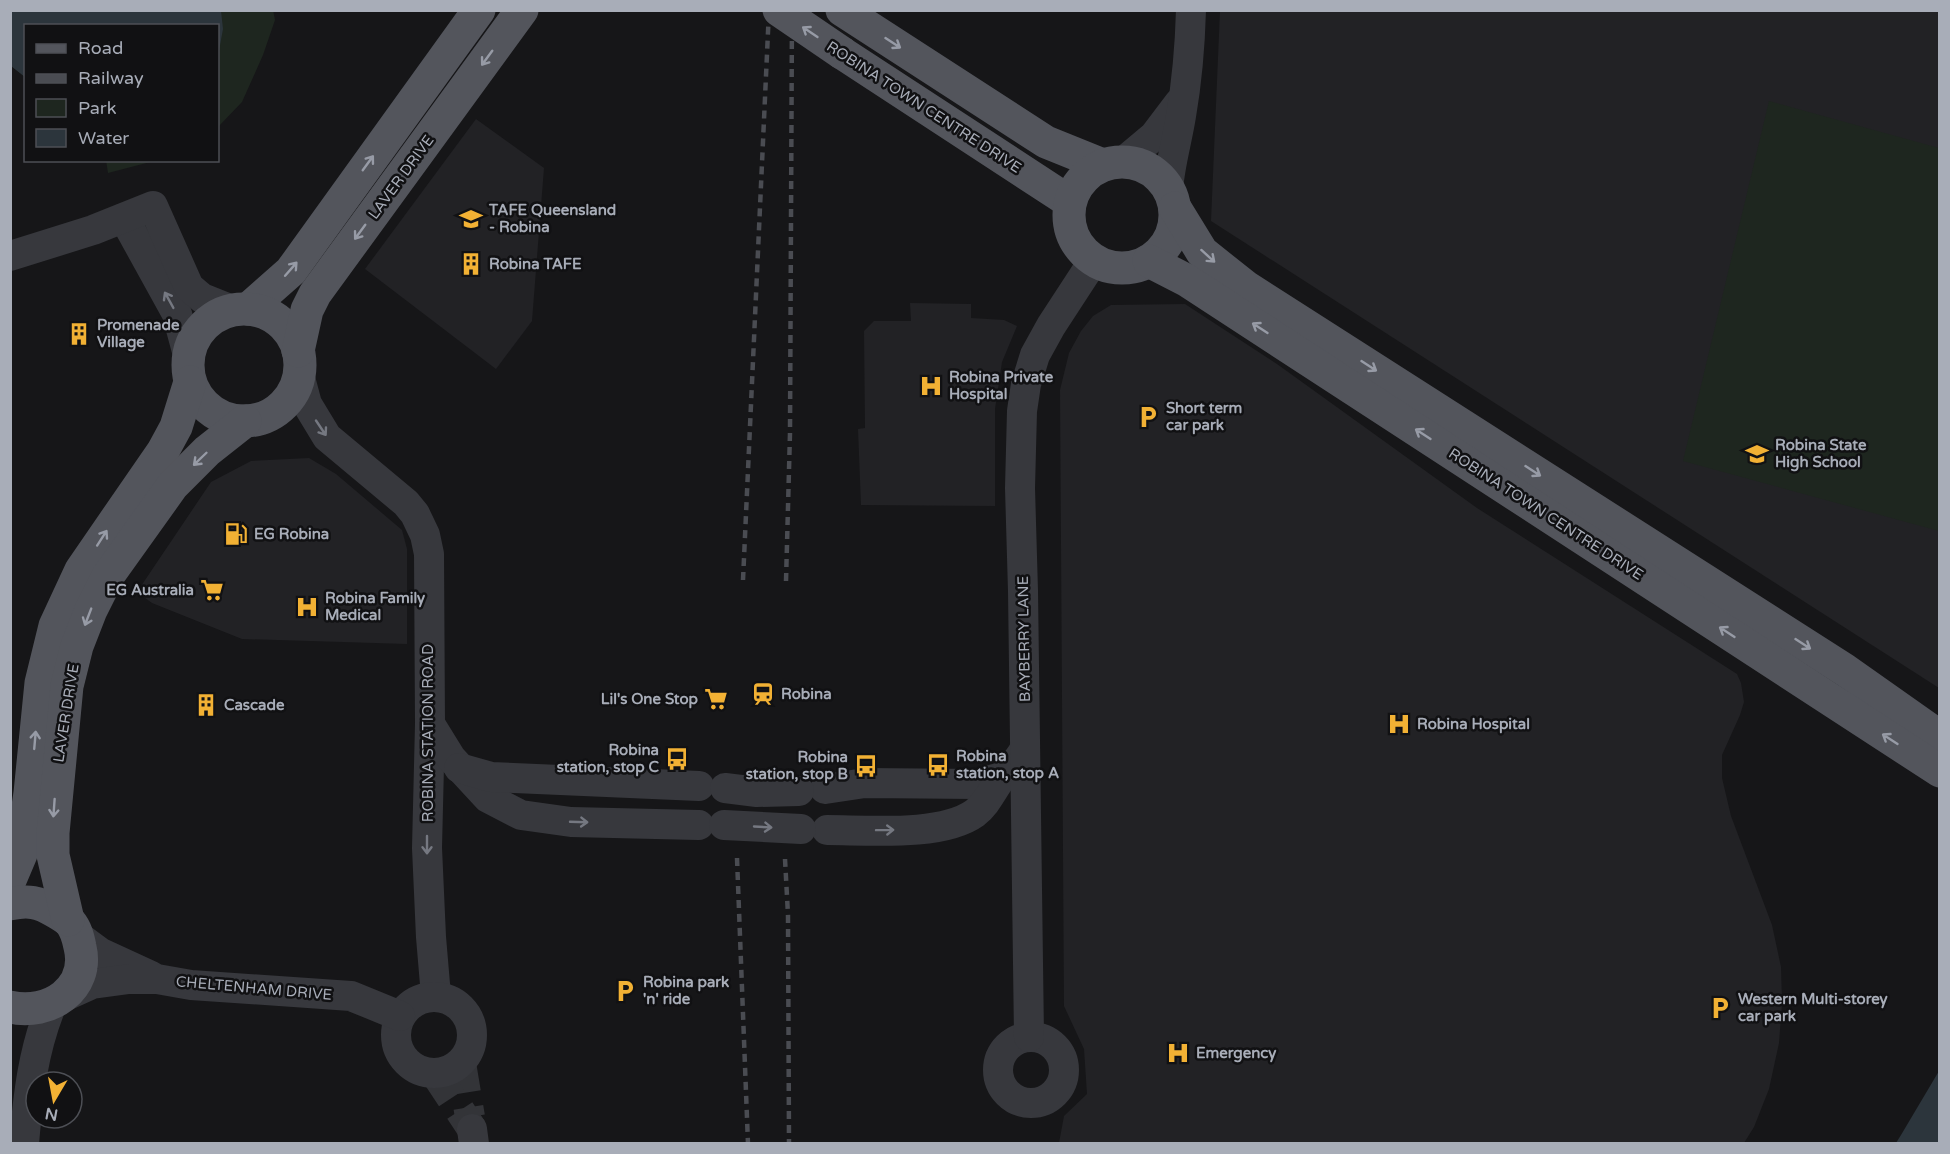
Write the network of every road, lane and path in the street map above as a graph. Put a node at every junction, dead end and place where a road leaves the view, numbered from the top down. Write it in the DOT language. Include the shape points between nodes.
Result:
graph roads {
  1 [pos="479,10"];
  2 [pos="522,10"];
  3 [pos="779,10"];
  4 [pos="1191,10"];
  5 [pos="843,11"];
  6 [pos="1184,95"];
  7 [pos="1113,164"];
  8 [pos="1172,198"];
  9 [pos="1070,202"];
  10 [pos="124,218"];
  11 [pos="10,256"];
  12 [pos="1094,260"];
  13 [pos="1149,261"];
  14 [pos="240,310"];
  15 [pos="299,363"];
  16 [pos="189,369"];
  17 [pos="244,421"];
  18 [pos="430,724"];
  19 [pos="1940,737"];
  20 [pos="1025,748"];
  21 [pos="459,768"];
  22 [pos="1940,771"];
  23 [pos="986,790"];
  24 [pos="10,880"];
  25 [pos="10,904"];
  26 [pos="73,928"];
  27 [pos="157,979"];
  28 [pos="436,996"];
  29 [pos="56,1001"];
  30 [pos="10,1007"];
  31 [pos="398,1029"];
  32 [pos="1029,1037"];
  33 [pos="24,1143"];
  14 -- 1 [label="main road, one-way" via="291,271"];
  2 -- 15 [label="main road, LAVER DRIVE, one-way" via="315,294 307,310"];
  9 -- 3 [label="main road, ROBINA TOWN CENTRE DRIVE, one-way, bridge"];
  4 -- 6 [label="street"];
  5 -- 7 [label="main road, one-way" via="1046,142"];
  6 -- 7 [label="street" via="1154,136"];
  6 -- 8 [label="street" via="1172,157"];
  7 -- 8 [label="main road" via="1143,166 1155,173"];
  7 -- 9 [label="main road" via="1088,174"];
  8 -- 13 [label="main road" via="1175,224 1170,238"];
  8 -- 19 [label="main road, ROBINA TOWN CENTRE DRIVE, one-way" via="1202,252 1246,286 1845,670"];
  9 -- 12 [label="main road" via="1072,235"];
  10 -- 11 [label="street"];
  10 -- 14 [label="street" via="153,206 189,286 202,298"];
  16 -- 10 [label="street, one-way" via="177,314"];
  12 -- 13 [label="main road" via="1121,268"];
  12 -- 20 [label="street, BAYBERRY LANE" via="1035,356 1022,411"];
  22 -- 13 [label="main road, ROBINA TOWN CENTRE DRIVE, one-way" via="1195,286"];
  14 -- 15 [label="main road" via="265,313 280,322 291,335"];
  14 -- 16 [label="main road" via="213,318 199,331 192,343"];
  15 -- 17 [label="main road" via="295,389 288,399 276,411"];
  15 -- 18 [label="street, ROBINA STATION ROAD, one-way" via="307,404 327,437 405,503 421,523 429,554"];
  16 -- 17 [label="main road" via="198,398 211,411"];
  24 -- 16 [label="main road, LAVER DRIVE, one-way" via="21,854 41,683 55,626 81,570 176,427"];
  17 -- 26 [label="main road, LAVER DRIVE, one-way" via="173,485 108,576 77,646 67,686 53,832 53,855"];
  18 -- 21 [label="street"];
  18 -- 28 [label="street, ROBINA STATION ROAD, one-way" via="427,848"];
  20 -- 23 [label="street" via="1014,766"];
  20 -- 32 [label="street, BAYBERRY LANE"];
  21 -- 23 [label="street, bridge" via="491,777 757,792 865,783"];
  21 -- 23 [label="street, one-way, bridge" via="502,807 521,815 571,822 814,830 934,828 952,824"];
  25 -- 26 [label="main road" via="41,903"];
  26 -- 27 [label="street, CHELTENHAM DRIVE" via="101,953"];
  26 -- 29 [label="main road, LAVER DRIVE" via="82,953 80,970 73,986"];
  27 -- 29 [label="street, CHELTENHAM DRIVE" via="92,984"];
  27 -- 31 [label="street, CHELTENHAM DRIVE" via="191,985 351,996"];
  28 -- 31 [label="street" via="413,1002"];
  28 -- 31 [label="street" via="463,1008 472,1027 471,1049 461,1063 450,1071 419,1070 405,1060"];
  29 -- 30 [label="main road" via="37,1009"];
  29 -- 33 [label="street" via="40,1032 33,1060"];
}
